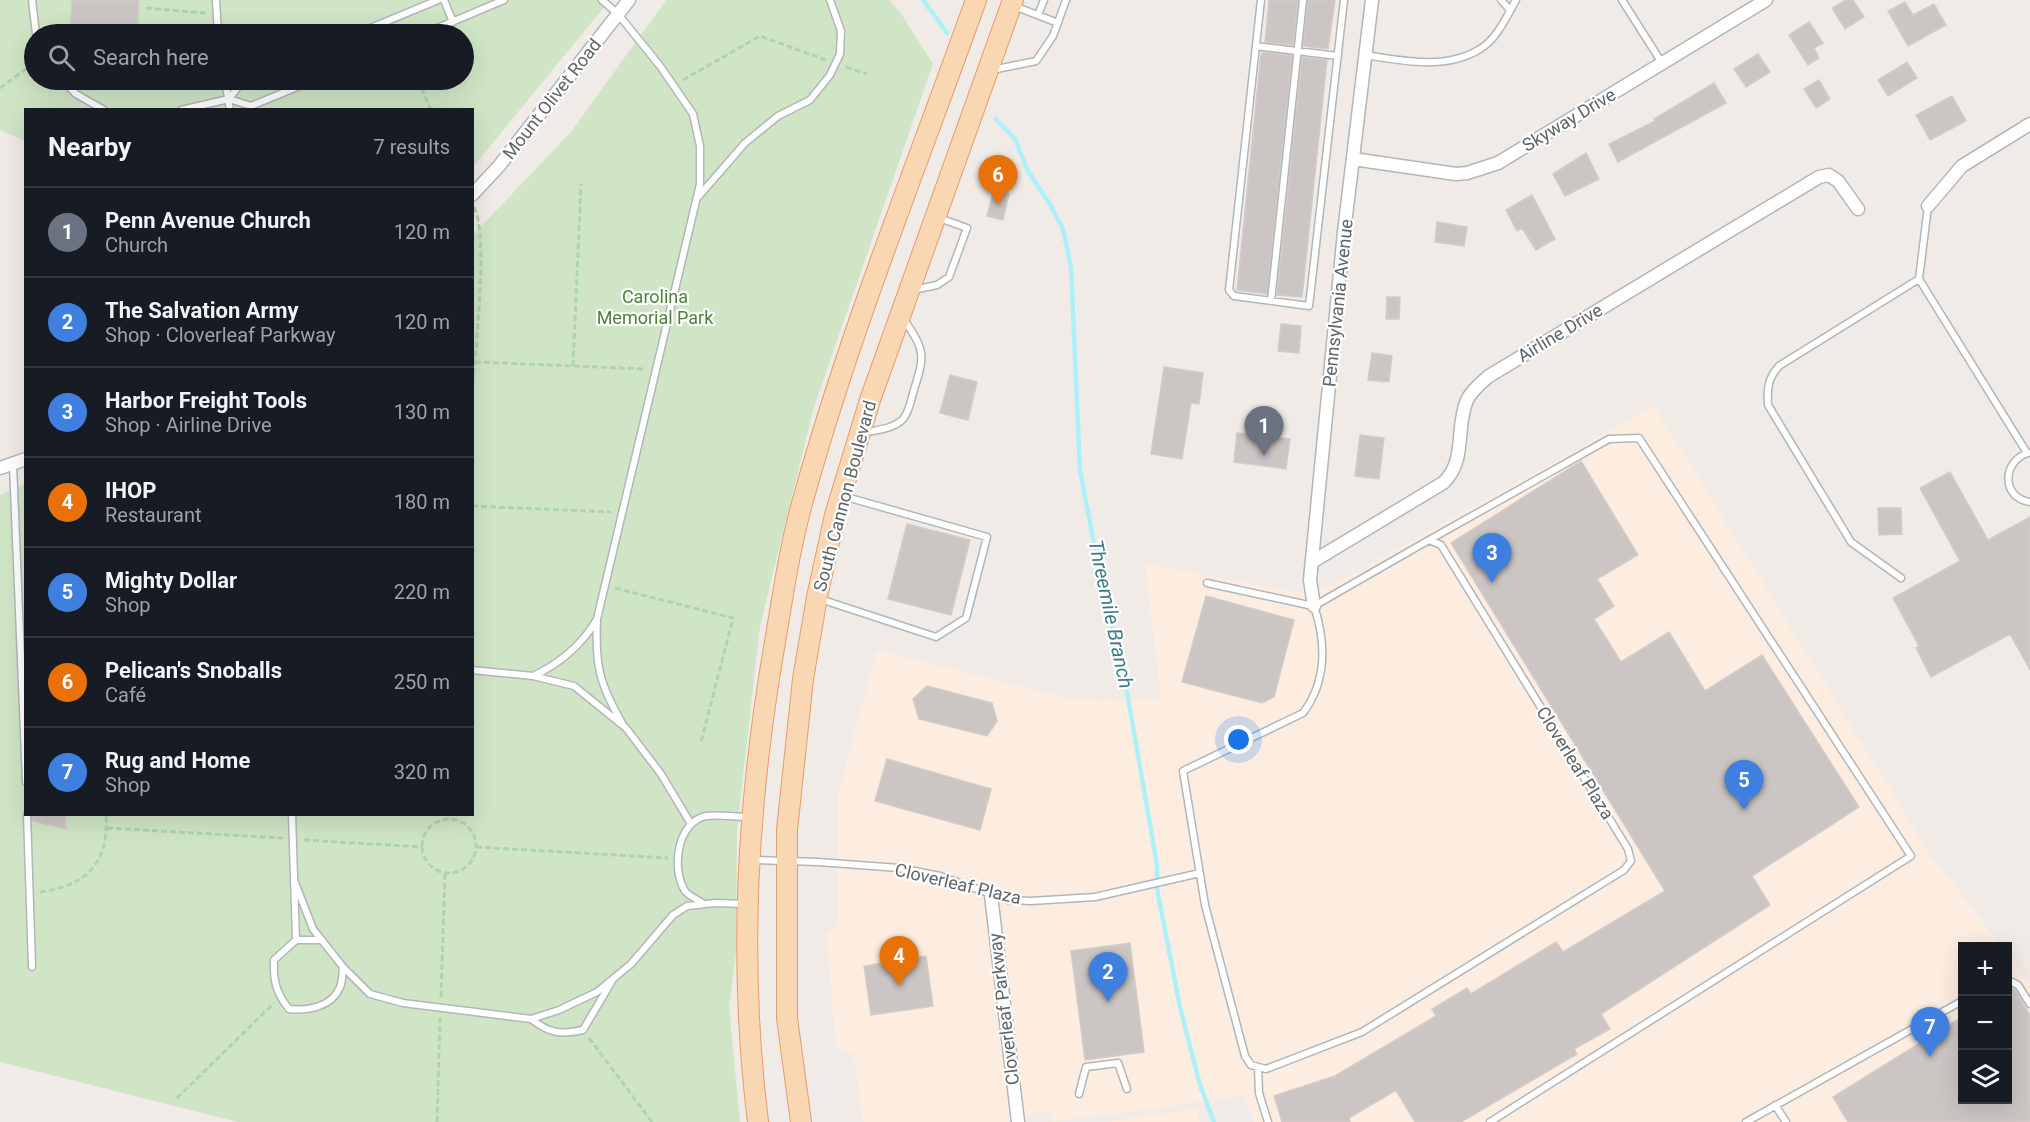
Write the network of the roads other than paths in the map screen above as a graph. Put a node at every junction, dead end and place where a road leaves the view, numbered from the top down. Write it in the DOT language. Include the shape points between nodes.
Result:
graph roads {
  1 [pos="32,0"];
  2 [pos="216,0"];
  3 [pos="438,0"];
  4 [pos="444,0"];
  5 [pos="504,0"];
  6 [pos="602,0"];
  7 [pos="629,0"];
  8 [pos="830,0"];
  9 [pos="976,0"];
  10 [pos="1044,0"];
  11 [pos="1066,0"];
  12 [pos="1261,0"];
  13 [pos="1303,0"];
  14 [pos="1344,0"];
  15 [pos="1372,0"];
  16 [pos="1501,0"];
  17 [pos="1516,0"];
  18 [pos="1622,0"];
  19 [pos="1766,0"];
  20 [pos="1012,3"];
  21 [pos="1510,10"];
  22 [pos="618,14"];
  23 [pos="1038,15"];
  24 [pos="453,22"];
  25 [pos="1058,23"];
  26 [pos="35,24"];
  27 [pos="218,24"];
  28 [pos="380,24"];
  29 [pos="448,24"];
  30 [pos="1256,46"];
  31 [pos="1298,51"];
  32 [pos="1365,55"];
  33 [pos="1338,56"];
  34 [pos="1662,63"];
  35 [pos="989,71"];
  36 [pos="72,90"];
  37 [pos="227,90"];
  38 [pos="236,90"];
  39 [pos="289,90"];
  40 [pos="229,99"];
  41 [pos="100,108"];
  42 [pos="191,108"];
  43 [pos="230,108"];
  44 [pos="2030,124"];
  45 [pos="1353,159"];
  46 [pos="474,193"];
  47 [pos="696,199"];
  48 [pos="1928,206"];
  49 [pos="1858,209"];
  50 [pos="936,217"];
  51 [pos="1919,279"];
  52 [pos="909,291"];
  53 [pos="1271,301"];
  54 [pos="901,315"];
  55 [pos="860,434"];
  56 [pos="2028,453"];
  57 [pos="19,461"];
  58 [pos="0,468"];
  59 [pos="841,496"];
  60 [pos="2030,502"];
  61 [pos="1429,540"];
  62 [pos="1312,562"];
  63 [pos="1901,578"];
  64 [pos="1207,583"];
  65 [pos="817,597"];
  66 [pos="1314,606"];
  67 [pos="597,619"];
  68 [pos="474,670"];
  69 [pos="533,676"];
  70 [pos="24,690"];
  71 [pos="626,728"];
  72 [pos="27,816"];
  73 [pos="292,816"];
  74 [pos="752,817"];
  75 [pos="691,824"];
  76 [pos="749,860"];
  77 [pos="786,861"];
  78 [pos="1200,873"];
  79 [pos="294,880"];
  80 [pos="991,895"];
  81 [pos="704,904"];
  82 [pos="749,904"];
  83 [pos="296,940"];
  84 [pos="322,940"];
  85 [pos="33,967"];
  86 [pos="343,967"];
  87 [pos="614,978"];
  88 [pos="2012,982"];
  89 [pos="1958,1002"];
  90 [pos="2030,1004"];
  91 [pos="531,1019"];
  92 [pos="1258,1067"];
  93 [pos="1127,1089"];
  94 [pos="1079,1094"];
  95 [pos="1775,1105"];
  96 [pos="759,1122"];
  97 [pos="801,1122"];
  98 [pos="1018,1122"];
  99 [pos="1268,1122"];
  100 [pos="1490,1122"];
  101 [pos="1746,1122"];
  102 [pos="1786,1122"];
  1 -- 26 [label="lane"];
  2 -- 27 [label="lane"];
  3 -- 28 [label="lane"];
  4 -- 24 [label="lane"];
  5 -- 24 [label="lane"];
  6 -- 22 [label="lane"];
  7 -- 22 [label="street, Mount Olivet Road"];
  8 -- 47 [label="lane" via="841,31 840,54 830,75 810,99 778,116 745,143"];
  9 -- 74 [label="main road, South Cannon Boulevard" via="851,349 803,499 761,722"];
  10 -- 23 [label="lane"];
  11 -- 25 [label="lane"];
  12 -- 30 [label="lane"];
  13 -- 31 [label="lane"];
  14 -- 33 [label="lane"];
  15 -- 32 [label="street, Pennsylvania Avenue"];
  16 -- 21 [label="lane"];
  17 -- 21 [label="lane"];
  18 -- 34 [label="lane"];
  19 -- 34 [label="street, Skyway Drive"];
  20 -- 23 [label="lane"];
  20 -- 35 [label="main road, South Cannon Boulevard"];
  21 -- 32 [label="lane" via="1482,49 1455,59 1412,63"];
  22 -- 46 [label="street, Mount Olivet Road"];
  22 -- 47 [label="lane" via="693,114 700,146"];
  23 -- 25 [label="lane"];
  24 -- 29 [label="lane"];
  25 -- 35 [label="lane" via="1036,61"];
  30 -- 31 [label="lane"];
  30 -- 53 [label="lane" via="1229,290 1234,296"];
  31 -- 33 [label="lane"];
  31 -- 53 [label="lane"];
  32 -- 45 [label="street, Pennsylvania Avenue"];
  33 -- 53 [label="lane" via="1309,306"];
  34 -- 45 [label="street, Skyway Drive" via="1498,163 1467,173 1430,172"];
  35 -- 50 [label="main road, South Cannon Boulevard"];
  36 -- 41 [label="lane"];
  37 -- 40 [label="lane"];
  38 -- 40 [label="lane"];
  39 -- 40 [label="lane" via="250,106"];
  40 -- 42 [label="lane"];
  40 -- 43 [label="lane"];
  44 -- 48 [label="street" via="1962,166"];
  45 -- 62 [label="street, Pennsylvania Avenue"];
  47 -- 67 [label="lane"];
  48 -- 51 [label="lane"];
  49 -- 62 [label="street, Airline Drive" via="1838,181 1829,175 1819,177 1490,376 1468,398 1453,474"];
  50 -- 52 [label="main road, South Cannon Boulevard"];
  50 -- 52 [label="lane" via="967,228 949,277 937,285"];
  51 -- 56 [label="lane"];
  51 -- 63 [label="lane" via="1779,366 1770,376 1767,388 1767,405 1851,542"];
  52 -- 54 [label="main road, South Cannon Boulevard"];
  54 -- 55 [label="main road, South Cannon Boulevard"];
  54 -- 55 [label="lane" via="920,347 923,361 907,412 889,427"];
  55 -- 59 [label="main road, South Cannon Boulevard"];
  56 -- 60 [label="lane" via="2013,461 2007,477 2012,492"];
  57 -- 58 [label="street"];
  57 -- 70 [label="lane"];
  59 -- 65 [label="main road, South Cannon Boulevard"];
  59 -- 65 [label="lane" via="987,537 966,618 936,637"];
  61 -- 66 [label="lane"];
  61 -- 92 [label="lane, Cloverleaf Plaza" via="1441,545 1629,849 1631,861 1624,870 1362,1032 1266,1069"];
  61 -- 100 [label="lane" via="1608,438 1639,438 1911,855"];
  62 -- 66 [label="street, Pennsylvania Avenue"];
  64 -- 66 [label="lane"];
  65 -- 77 [label="main road, South Cannon Boulevard" via="793,758"];
  66 -- 78 [label="lane" via="1323,645 1321,678 1303,713 1183,771"];
  67 -- 69 [label="lane" via="588,636 550,668"];
  67 -- 71 [label="lane" via="601,680"];
  68 -- 69 [label="lane"];
  69 -- 71 [label="lane" via="574,686"];
  71 -- 75 [label="lane" via="661,774"];
  72 -- 85 [label="lane"];
  73 -- 79 [label="lane"];
  74 -- 75 [label="lane" via="705,816"];
  74 -- 76 [label="main road, South Cannon Boulevard"];
  75 -- 81 [label="lane" via="680,841 678,874 686,892"];
  76 -- 77 [label="lane, Cloverleaf Plaza"];
  76 -- 82 [label="main road, South Cannon Boulevard"];
  77 -- 80 [label="lane, Cloverleaf Plaza" via="899,868 940,876"];
  77 -- 97 [label="main road, South Cannon Boulevard" via="787,1018"];
  78 -- 80 [label="lane, Cloverleaf Plaza" via="1062,900 1031,902"];
  78 -- 92 [label="lane" via="1245,1056"];
  79 -- 83 [label="lane"];
  79 -- 84 [label="lane" via="313,929"];
  80 -- 98 [label="street, Cloverleaf Parkway"];
  81 -- 82 [label="lane"];
  81 -- 87 [label="lane" via="687,906 673,915"];
  82 -- 96 [label="main road, South Cannon Boulevard" via="747,1022"];
  83 -- 84 [label="lane"];
  83 -- 86 [label="lane" via="274,960 273,979 289,1009 308,1011 326,1003 340,987"];
  84 -- 86 [label="lane"];
  86 -- 91 [label="lane" via="370,994 403,1003"];
  87 -- 91 [label="lane" via="597,992"];
  87 -- 91 [label="lane" via="583,1030 564,1034 546,1031"];
  88 -- 90 [label="lane"];
  89 -- 95 [label="lane"];
  92 -- 99 [label="lane" via="1259,1093"];
  93 -- 94 [label="lane" via="1118,1064 1086,1067"];
  95 -- 101 [label="lane"];
  95 -- 102 [label="lane"];
}
